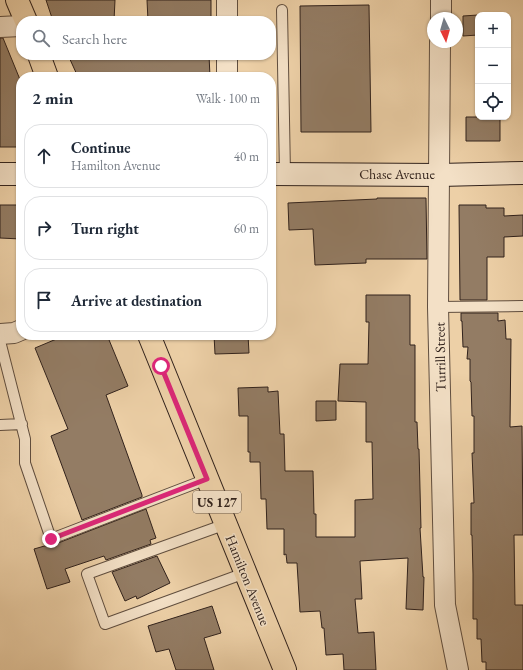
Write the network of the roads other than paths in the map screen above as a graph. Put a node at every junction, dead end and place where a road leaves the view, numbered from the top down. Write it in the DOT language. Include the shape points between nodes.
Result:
graph roads {
  1 [pos="17,0"];
  2 [pos="227,0"];
  3 [pos="441,0"];
  4 [pos="282,10"];
  5 [pos="441,12"];
  6 [pos="24,16"];
  7 [pos="227,16"];
  8 [pos="16,26"];
  9 [pos="0,27"];
  10 [pos="440,48"];
  11 [pos="41,60"];
  12 [pos="227,60"];
  13 [pos="45,72"];
  14 [pos="228,72"];
  15 [pos="523,173"];
  16 [pos="0,174"];
  17 [pos="16,174"];
  18 [pos="278,174"];
  19 [pos="440,175"];
  20 [pos="523,306"];
  21 [pos="438,307"];
  22 [pos="16,332"];
  23 [pos="0,334"];
  24 [pos="151,340"];
  25 [pos="0,341"];
  26 [pos="22,424"];
  27 [pos="0,425"];
  28 [pos="207,479"];
  29 [pos="226,524"];
  30 [pos="246,573"];
  31 [pos="285,670"];
  32 [pos="458,670"];
  1 -- 6 [label="main road"];
  2 -- 7 [label="street"];
  3 -- 5 [label="street"];
  4 -- 18 [label="lane"];
  8 -- 9 [label="street"];
  10 -- 19 [label="street, Turrill Street"];
  11 -- 13 [label="main road"];
  12 -- 14 [label="street"];
  15 -- 19 [label="street, Chase Avenue"];
  16 -- 17 [label="street"];
  18 -- 19 [label="street, Chase Avenue"];
  19 -- 21 [label="street, Turrill Street"];
  20 -- 21 [label="lane"];
  21 -- 32 [label="street, Turrill Street" via="445,605"];
  22 -- 23 [label="street"];
  24 -- 28 [label="main road, Hamilton Avenue / US 127"];
  25 -- 26 [label="lane"];
  26 -- 27 [label="lane"];
  26 -- 28 [label="lane" via="25,463 51,539"];
  28 -- 29 [label="main road, Hamilton Avenue / US 127"];
  29 -- 30 [label="main road, Hamilton Avenue / US 127"];
  29 -- 30 [label="lane" via="87,574 105,624"];
  30 -- 31 [label="main road, Hamilton Avenue / US 127"];
}
